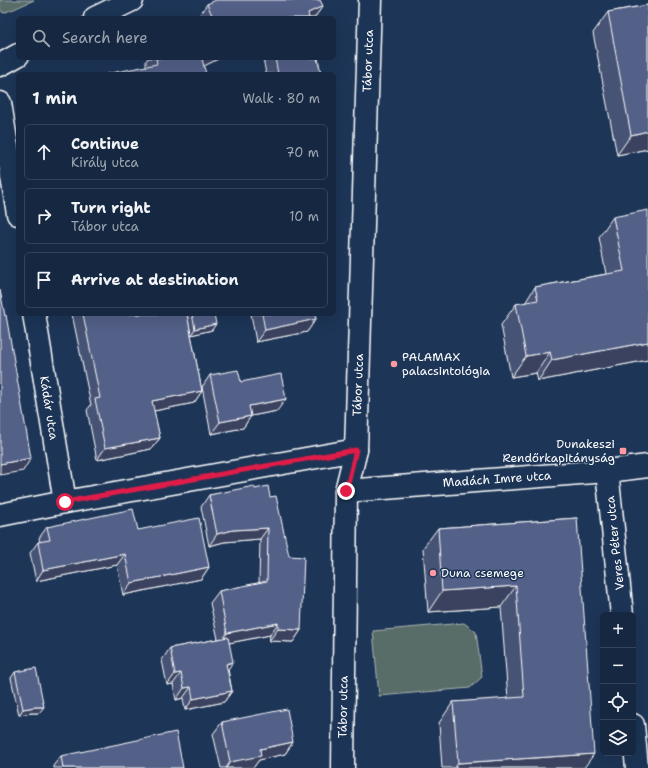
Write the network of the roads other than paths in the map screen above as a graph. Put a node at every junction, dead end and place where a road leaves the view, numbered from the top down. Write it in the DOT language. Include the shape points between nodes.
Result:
graph roads {
  1 [pos="132,0"];
  2 [pos="370,0"];
  3 [pos="99,16"];
  4 [pos="16,56"];
  5 [pos="0,65"];
  6 [pos="0,103"];
  7 [pos="16,202"];
  8 [pos="34,316"];
  9 [pos="356,450"];
  10 [pos="648,466"];
  11 [pos="607,471"];
  12 [pos="346,491"];
  13 [pos="65,502"];
  14 [pos="0,515"];
  15 [pos="622,612"];
  16 [pos="636,756"];
  17 [pos="343,768"];
  18 [pos="637,768"];
  1 -- 3 [label="street"];
  2 -- 9 [label="street, Tábor utca"];
  4 -- 5 [label="street"];
  6 -- 7 [label="street"];
  8 -- 13 [label="street, Kádár utca"];
  9 -- 12 [label="street, Tábor utca"];
  9 -- 13 [label="street"];
  10 -- 11 [label="street, Madách Imre utca"];
  11 -- 12 [label="street, Madách Imre utca"];
  11 -- 15 [label="street, Veres Péter utca"];
  12 -- 17 [label="street, Tábor utca"];
  13 -- 14 [label="street"];
  16 -- 18 [label="street"];
}
